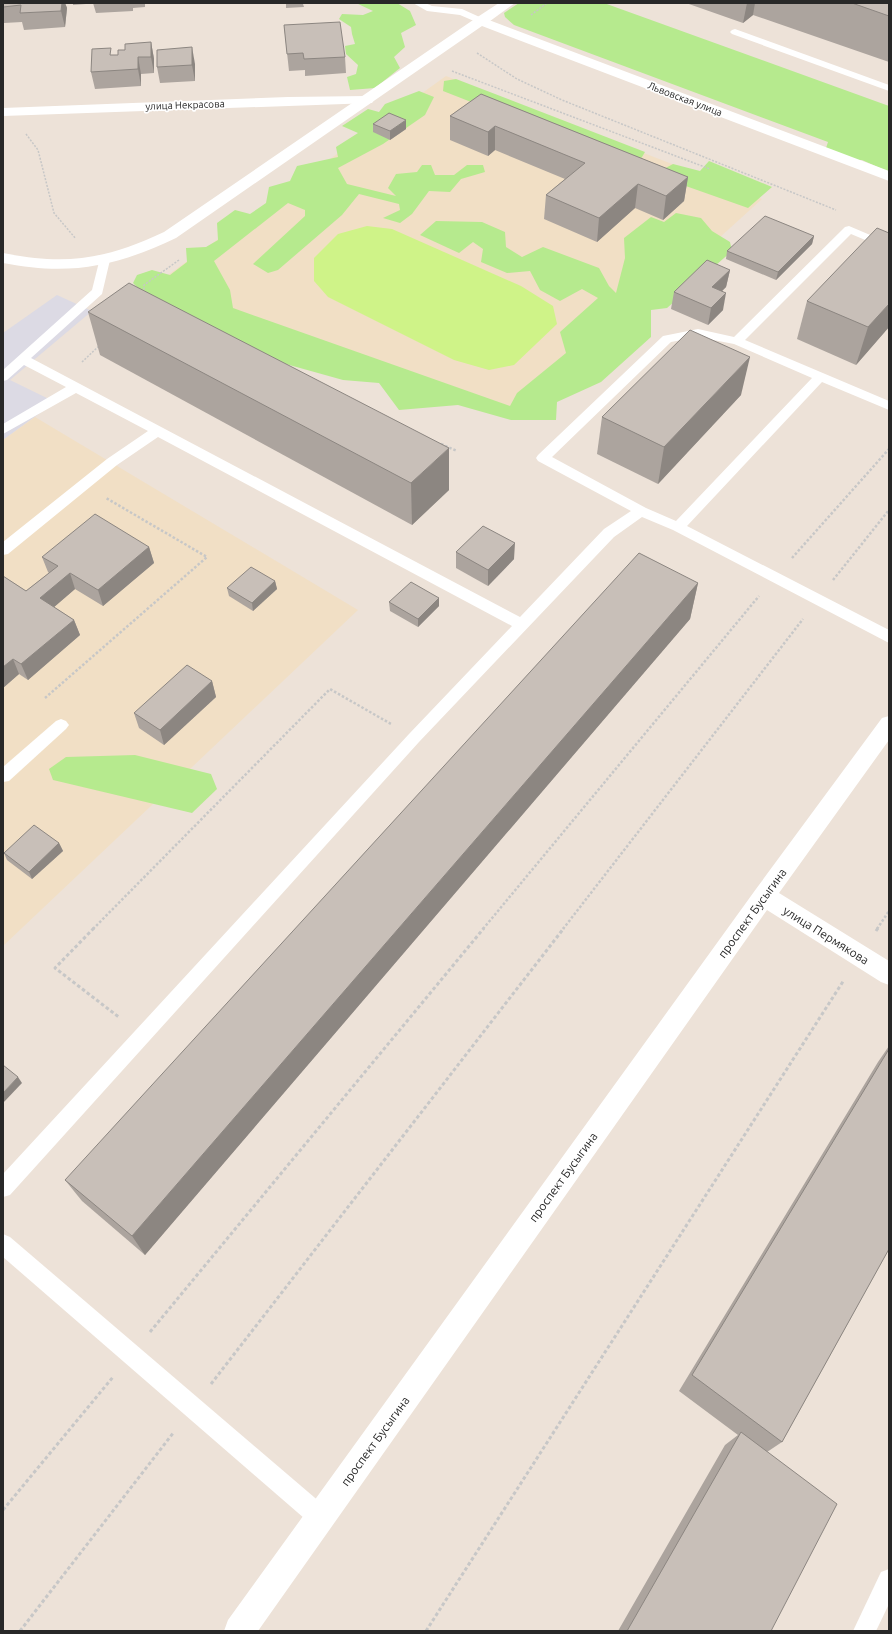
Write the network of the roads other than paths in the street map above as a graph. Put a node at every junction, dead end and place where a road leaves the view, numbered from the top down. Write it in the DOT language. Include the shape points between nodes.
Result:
graph roads {
  1 [pos="418,3"];
  2 [pos="508,3"];
  3 [pos="481,21"];
  4 [pos="735,32"];
  5 [pos="889,88"];
  6 [pos="367,100"];
  7 [pos="3,112"];
  8 [pos="889,176"];
  9 [pos="889,247"];
  10 [pos="3,258"];
  11 [pos="104,260"];
  12 [pos="737,341"];
  13 [pos="23,359"];
  14 [pos="821,376"];
  15 [pos="3,377"];
  16 [pos="76,387"];
  17 [pos="889,390"];
  18 [pos="884,404"];
  19 [pos="3,430"];
  20 [pos="157,431"];
  21 [pos="641,511"];
  22 [pos="678,527"];
  23 [pos="3,550"];
  24 [pos="522,625"];
  25 [pos="889,637"];
  26 [pos="889,724"];
  27 [pos="61,725"];
  28 [pos="3,776"];
  29 [pos="764,896"];
  30 [pos="889,974"];
  31 [pos="3,1188"];
  32 [pos="3,1244"];
  33 [pos="320,1517"];
  34 [pos="889,1580"];
  35 [pos="239,1631"];
  36 [pos="864,1631"];
  1 -- 3 [label="lane" via="430,9 462,12"];
  2 -- 3 [label="street"];
  3 -- 6 [label="street"];
  3 -- 8 [label="street, Львовская улица"];
  4 -- 5 [label="lane"];
  6 -- 7 [label="street, улица Некрасова"];
  6 -- 11 [label="street" via="170,235 142,248"];
  9 -- 12 [label="lane" via="849,229"];
  10 -- 11 [label="street" via="67,264"];
  11 -- 13 [label="lane" via="98,291"];
  12 -- 14 [label="lane"];
  12 -- 21 [label="lane" via="698,333 667,339 543,458"];
  13 -- 15 [label="lane"];
  13 -- 16 [label="lane"];
  14 -- 18 [label="lane"];
  14 -- 22 [label="lane"];
  16 -- 19 [label="lane"];
  16 -- 20 [label="lane"];
  17 -- 18 [label="lane"];
  20 -- 23 [label="lane" via="112,462"];
  20 -- 24 [label="lane"];
  21 -- 22 [label="lane"];
  21 -- 24 [label="lane" via="609,533"];
  22 -- 25 [label="lane"];
  24 -- 31 [label="lane" via="414,738"];
  26 -- 29 [label="street, проспект Бусыгина"];
  27 -- 28 [label="lane"];
  29 -- 30 [label="street, улица Пермякова"];
  29 -- 33 [label="street, проспект Бусыгина"];
  32 -- 33 [label="lane"];
  33 -- 35 [label="street, проспект Бусыгина"];
  34 -- 36 [label="lane"];
}
